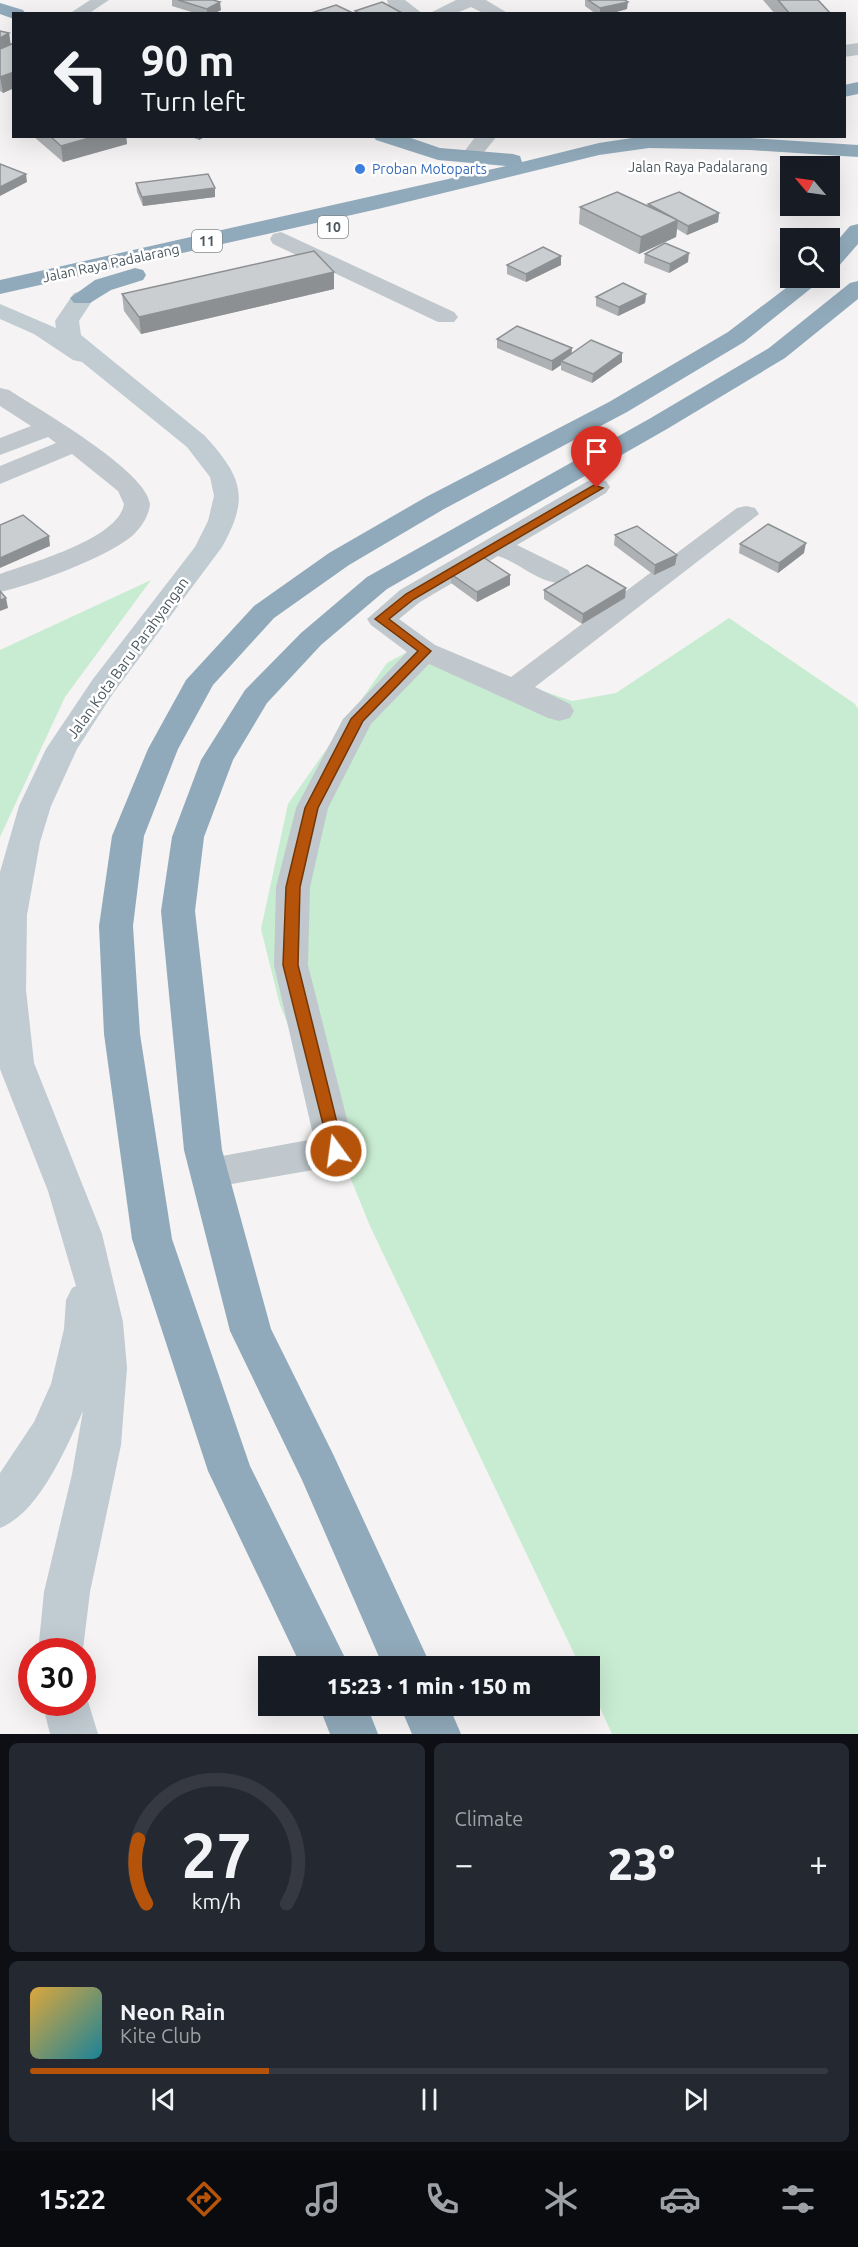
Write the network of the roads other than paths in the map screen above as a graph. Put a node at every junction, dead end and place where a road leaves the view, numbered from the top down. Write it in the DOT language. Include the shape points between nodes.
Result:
graph roads {
  1 [pos="101,0"];
  2 [pos="396,0"];
  3 [pos="80,12"];
  4 [pos="410,12"];
  5 [pos="442,12"];
  6 [pos="496,12"];
  7 [pos="389,138"];
  8 [pos="486,138"];
  9 [pos="666,138"];
  10 [pos="649,142"];
  11 [pos="858,151"];
  12 [pos="438,154"];
  13 [pos="470,157"];
  14 [pos="556,158"];
  15 [pos="600,170"];
  16 [pos="840,170"];
  17 [pos="858,171"];
  18 [pos="415,195"];
  19 [pos="858,231"];
  20 [pos="281,239"];
  21 [pos="840,251"];
  22 [pos="0,287"];
  23 [pos="800,288"];
  24 [pos="858,288"];
  25 [pos="82,298"];
  26 [pos="0,311"];
  27 [pos="446,317"];
  28 [pos="0,394"];
  29 [pos="141,398"];
  30 [pos="52,428"];
  31 [pos="72,445"];
  32 [pos="0,447"];
  33 [pos="0,476"];
  34 [pos="597,488"];
  35 [pos="746,514"];
  36 [pos="495,547"];
  37 [pos="558,576"];
  38 [pos="0,584"];
  39 [pos="425,651"];
  40 [pos="514,688"];
  41 [pos="560,711"];
  42 [pos="209,1172"];
  43 [pos="67,1192"];
  44 [pos="0,1507"];
  45 [pos="62,1638"];
  46 [pos="320,1656"];
  47 [pos="403,1656"];
  48 [pos="70,1716"];
  49 [pos="347,1716"];
  50 [pos="429,1716"];
  51 [pos="74,1734"];
  52 [pos="354,1734"];
  53 [pos="437,1734"];
  1 -- 3 [label="lane"];
  2 -- 4 [label="street" via="394,4"];
  5 -- 6 [label="street" via="471,0"];
  7 -- 12 [label="highway"];
  8 -- 13 [label="street"];
  9 -- 10 [label="highway"];
  10 -- 11 [label="highway, Jalan Raya Padalarang"];
  10 -- 14 [label="highway, Jalan Raya Padalarang / 11"];
  12 -- 13 [label="highway"];
  12 -- 18 [label="highway" via="447,164 447,172"];
  13 -- 14 [label="highway"];
  14 -- 18 [label="highway, Jalan Raya Padalarang / 11"];
  15 -- 20 [label="highway, Jalan Raya Padalarang / 10"];
  16 -- 17 [label="highway"];
  18 -- 22 [label="highway, Jalan Raya Padalarang / 11"];
  19 -- 21 [label="highway"];
  20 -- 25 [label="highway, Jalan Raya Padalarang / 10" via="122,278"];
  20 -- 27 [label="street"];
  23 -- 46 [label="highway" via="736,337 618,407 339,559 264,612 201,680 163,748 128,836 116,926 122,1034 152,1239 230,1472"];
  24 -- 42 [label="highway" via="777,353 377,583 311,639 256,697 217,760 188,837 178,911 195,1083"];
  25 -- 29 [label="main road, Jalan Kota Baru Parahyangan" via="69,315 68,333 86,354"];
  26 -- 29 [label="main road, Jalan Kota Baru Parahyangan" via="55,337"];
  28 -- 30 [label="street"];
  29 -- 43 [label="main road, Jalan Kota Baru Parahyangan" via="210,457 223,477 227,499 218,528 195,565 102,689 50,771 28,824 13,878 2,976 8,1031 16,1063"];
  30 -- 31 [label="street"];
  30 -- 32 [label="street"];
  31 -- 33 [label="street"];
  31 -- 38 [label="street" via="135,494 138,504 134,515 116,534"];
  34 -- 36 [label="street"];
  35 -- 40 [label="street"];
  36 -- 37 [label="street" via="516,553"];
  36 -- 39 [label="street" via="410,596 381,619"];
  39 -- 40 [label="street"];
  39 -- 42 [label="street" via="358,719 312,808 293,887 291,965 336,1151"];
  40 -- 41 [label="street"];
  42 -- 47 [label="highway" via="251,1331"];
  43 -- 44 [label="main road" via="86,1288 83,1342 73,1382 51,1434 34,1464"];
  43 -- 45 [label="main road" via="99,1289 106,1359 104,1416"];
  48 -- 51 [label="main road"];
  49 -- 52 [label="highway"];
  50 -- 53 [label="highway"];
}
